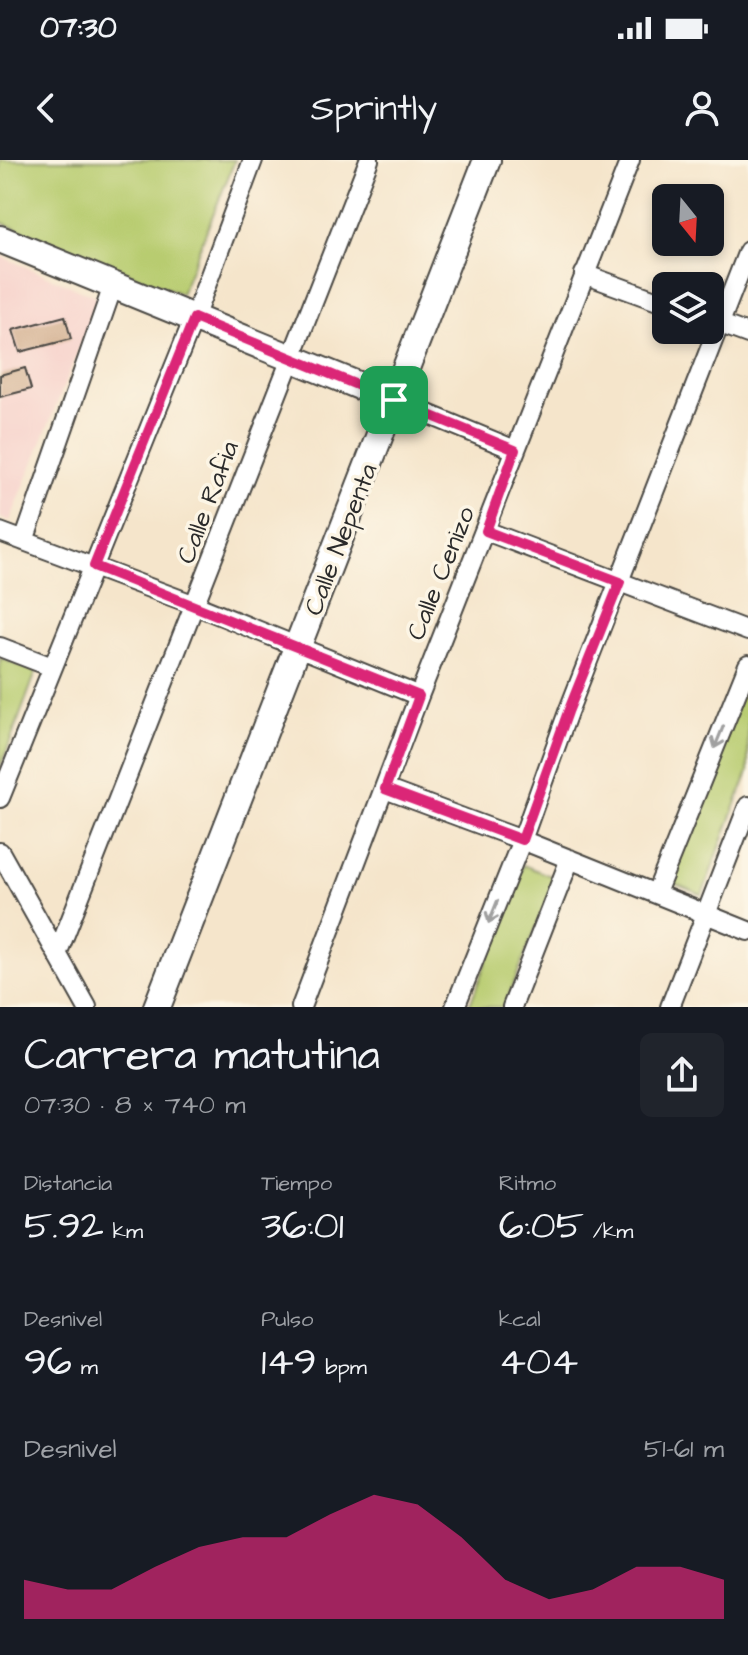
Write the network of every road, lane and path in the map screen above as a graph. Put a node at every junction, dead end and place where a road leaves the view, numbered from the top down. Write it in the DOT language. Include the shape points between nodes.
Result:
graph roads {
  1 [pos="253,160"];
  2 [pos="369,160"];
  3 [pos="487,160"];
  4 [pos="630,160"];
  5 [pos="0,239"];
  6 [pos="748,251"];
  7 [pos="584,274"];
  8 [pos="113,286"];
  9 [pos="652,299"];
  10 [pos="724,303"];
  11 [pos="194,318"];
  12 [pos="724,325"];
  13 [pos="748,334"];
  14 [pos="707,344"];
  15 [pos="292,357"];
  16 [pos="394,400"];
  17 [pos="515,450"];
  18 [pos="486,531"];
  19 [pos="0,532"];
  20 [pos="24,541"];
  21 [pos="94,566"];
  22 [pos="620,582"];
  23 [pos="195,605"];
  24 [pos="748,631"];
  25 [pos="0,647"];
  26 [pos="299,647"];
  27 [pos="748,665"];
  28 [pos="52,667"];
  29 [pos="419,696"];
  30 [pos="385,789"];
  31 [pos="0,798"];
  32 [pos="748,806"];
  33 [pos="522,840"];
  34 [pos="0,852"];
  35 [pos="570,859"];
  36 [pos="656,893"];
  37 [pos="708,914"];
  38 [pos="748,931"];
  39 [pos="58,952"];
  40 [pos="87,1007"];
  41 [pos="157,1007"];
  42 [pos="301,1007"];
  43 [pos="455,1007"];
  44 [pos="512,1007"];
  45 [pos="670,1007"];
  1 -- 11 [label="street"];
  2 -- 15 [label="street, Calle Rafia"];
  3 -- 16 [label="street, Calle Nepenta"];
  4 -- 7 [label="street, Calle Cenizo"];
  5 -- 8 [label="street"];
  6 -- 10 [label="street"];
  7 -- 9 [label="street"];
  7 -- 17 [label="street, Calle Cenizo"];
  8 -- 11 [label="street"];
  8 -- 20 [label="street"];
  11 -- 15 [label="street"];
  11 -- 21 [label="street"];
  12 -- 13 [label="street"];
  14 -- 22 [label="street"];
  15 -- 16 [label="street"];
  15 -- 23 [label="street, Calle Rafia"];
  16 -- 17 [label="street"];
  16 -- 26 [label="street, Calle Nepenta"];
  17 -- 18 [label="street, Calle Cenizo"];
  18 -- 22 [label="street"];
  18 -- 29 [label="street, Calle Cenizo"];
  19 -- 20 [label="street"];
  20 -- 21 [label="street"];
  21 -- 23 [label="street"];
  21 -- 28 [label="street"];
  22 -- 24 [label="street"];
  22 -- 33 [label="street"];
  23 -- 26 [label="street"];
  23 -- 39 [label="street, Calle Rafia"];
  25 -- 28 [label="street"];
  26 -- 29 [label="street"];
  26 -- 41 [label="street, Calle Nepenta"];
  27 -- 36 [label="street, one-way"];
  28 -- 31 [label="street"];
  29 -- 30 [label="street, Calle Cenizo"];
  30 -- 33 [label="street"];
  30 -- 42 [label="street, Calle Cenizo"];
  32 -- 37 [label="street"];
  33 -- 35 [label="street"];
  33 -- 43 [label="street, one-way"];
  34 -- 39 [label="street"];
  35 -- 36 [label="street"];
  35 -- 44 [label="street"];
  36 -- 37 [label="street"];
  37 -- 38 [label="street"];
  37 -- 45 [label="street"];
  39 -- 40 [label="street"];
}
